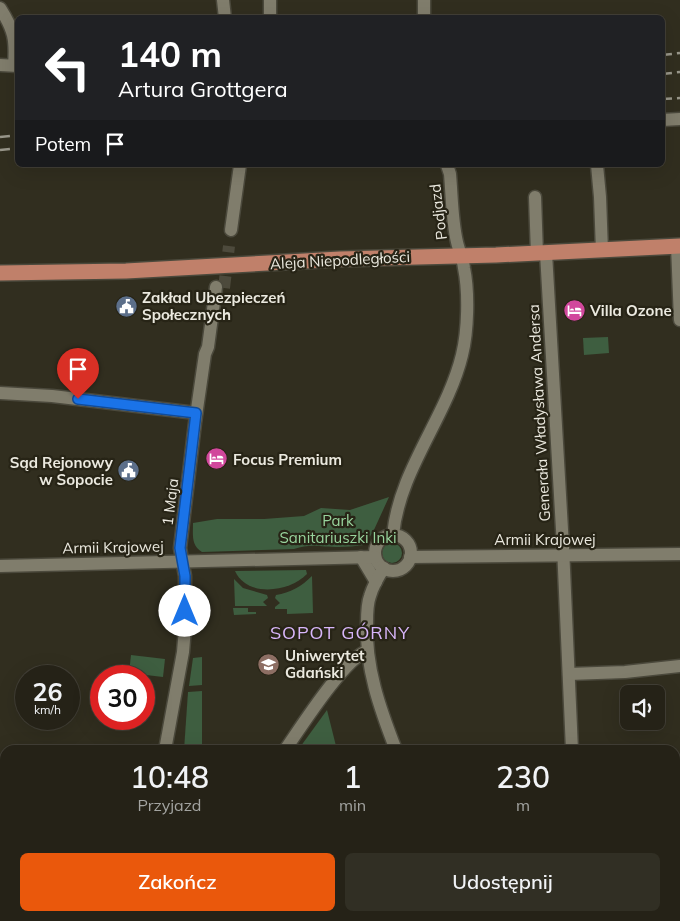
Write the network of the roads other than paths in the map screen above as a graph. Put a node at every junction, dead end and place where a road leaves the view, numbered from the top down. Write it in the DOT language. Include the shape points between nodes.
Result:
graph roads {
  1 [pos="223,0"];
  2 [pos="270,0"];
  3 [pos="424,1"];
  4 [pos="0,8"];
  5 [pos="225,15"];
  6 [pos="270,15"];
  7 [pos="424,15"];
  8 [pos="15,39"];
  9 [pos="0,65"];
  10 [pos="15,65"];
  11 [pos="680,119"];
  12 [pos="665,120"];
  13 [pos="240,167"];
  14 [pos="448,167"];
  15 [pos="597,167"];
  16 [pos="535,197"];
  17 [pos="231,230"];
  18 [pos="679,246"];
  19 [pos="602,250"];
  20 [pos="541,254"];
  21 [pos="461,256"];
  22 [pos="0,273"];
  23 [pos="216,288"];
  24 [pos="680,320"];
  25 [pos="0,393"];
  26 [pos="196,413"];
  27 [pos="393,535"];
  28 [pos="680,554"];
  29 [pos="410,556"];
  30 [pos="564,556"];
  31 [pos="361,557"];
  32 [pos="376,557"];
  33 [pos="182,562"];
  34 [pos="0,566"];
  35 [pos="384,568"];
  36 [pos="376,582"];
  37 [pos="367,651"];
  38 [pos="680,666"];
  39 [pos="569,674"];
  40 [pos="166,745"];
  41 [pos="288,745"];
  42 [pos="394,745"];
  43 [pos="572,745"];
  1 -- 5 [label="street"];
  2 -- 6 [label="street"];
  3 -- 7 [label="street"];
  4 -- 8 [label="street"];
  9 -- 10 [label="street"];
  11 -- 12 [label="street"];
  13 -- 17 [label="street"];
  14 -- 21 [label="street, Podjazd"];
  15 -- 19 [label="street"];
  16 -- 20 [label="street, Generała Władysława Andersa"];
  18 -- 19 [label="main road, Aleja Niepodległości"];
  18 -- 24 [label="street"];
  19 -- 20 [label="main road, Aleja Niepodległości"];
  20 -- 21 [label="main road, Aleja Niepodległości"];
  20 -- 30 [label="street, Generała Władysława Andersa"];
  21 -- 22 [label="main road, Aleja Niepodległości" via="126,271"];
  21 -- 27 [label="street, Podjazd" via="466,312 462,354 450,389 398,506"];
  23 -- 26 [label="street, 1 Maja"];
  25 -- 26 [label="street"];
  26 -- 33 [label="street, 1 Maja" via="180,548"];
  27 -- 29 [label="street" via="405,539 411,550"];
  27 -- 32 [label="street" via="379,542"];
  28 -- 30 [label="street, Armii Krajowej"];
  29 -- 30 [label="street, Armii Krajowej"];
  29 -- 35 [label="street" via="403,568 390,571"];
  30 -- 39 [label="street, Generała Władysława Andersa"];
  31 -- 32 [label="street, Armii Krajowej"];
  31 -- 33 [label="street, Armii Krajowej"];
  31 -- 36 [label="street"];
  32 -- 35 [label="street"];
  33 -- 34 [label="street, Armii Krajowej"];
  33 -- 40 [label="street, 1 Maja" via="185,576 184,636"];
  35 -- 36 [label="street"];
  36 -- 37 [label="street" via="367,604"];
  37 -- 41 [label="street" via="359,654 346,668"];
  37 -- 42 [label="street" via="384,720"];
  38 -- 39 [label="street"];
  39 -- 43 [label="street, Generała Władysława Andersa"];
}
